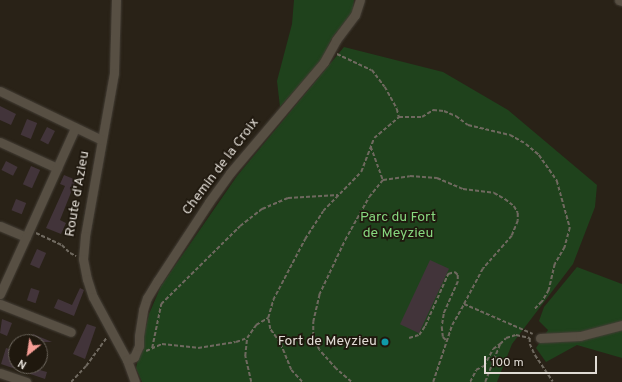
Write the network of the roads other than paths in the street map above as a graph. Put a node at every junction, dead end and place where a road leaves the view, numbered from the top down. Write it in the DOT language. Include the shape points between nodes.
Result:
graph roads {
  1 [pos="116,0"];
  2 [pos="360,0"];
  3 [pos="619,0"];
  4 [pos="622,1"];
  5 [pos="0,91"];
  6 [pos="75,128"];
  7 [pos="102,140"];
  8 [pos="0,142"];
  9 [pos="57,168"];
  10 [pos="0,226"];
  11 [pos="27,233"];
  12 [pos="0,294"];
  13 [pos="0,304"];
  14 [pos="622,325"];
  15 [pos="71,332"];
  16 [pos="537,336"];
  17 [pos="127,360"];
  18 [pos="0,374"];
  19 [pos="26,382"];
  20 [pos="135,382"];
  1 -- 7 [label="street, Route d'Azieu" via="114,73"];
  2 -- 17 [label="street, Chemin de la Croix" via="355,16 330,52 297,95 258,138 209,202 147,298 139,346 134,357"];
  3 -- 4 [label="street"];
  5 -- 6 [label="street"];
  6 -- 7 [label="street"];
  6 -- 9 [label="street"];
  7 -- 17 [label="street, Route d'Azieu" via="83,259 93,297"];
  8 -- 9 [label="street"];
  9 -- 11 [label="street"];
  10 -- 11 [label="street"];
  11 -- 12 [label="street"];
  13 -- 15 [label="street"];
  14 -- 16 [label="street" via="580,336"];
  17 -- 20 [label="street, Route d'Azieu"];
  18 -- 19 [label="street"];
}
